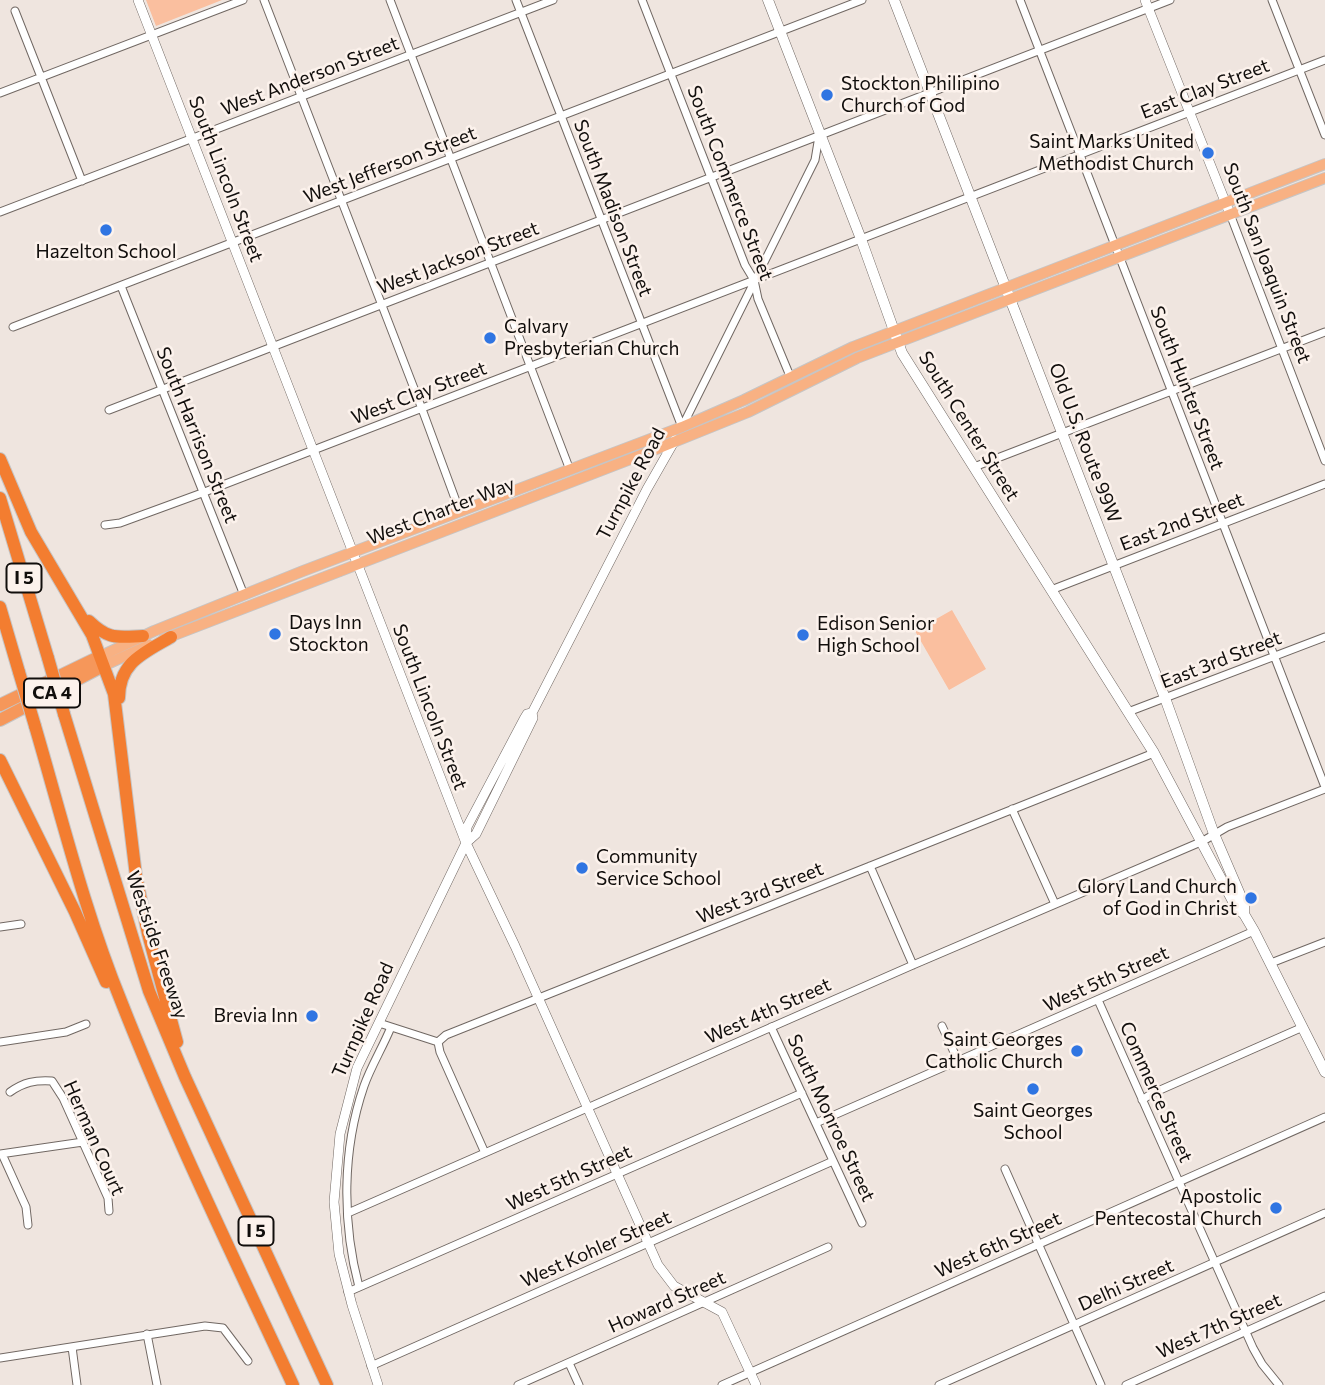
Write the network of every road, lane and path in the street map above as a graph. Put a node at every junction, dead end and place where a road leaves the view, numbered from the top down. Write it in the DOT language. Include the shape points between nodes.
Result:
graph roads {
  1 [pos="138,0"];
  2 [pos="243,0"];
  3 [pos="264,0"];
  4 [pos="390,0"];
  5 [pos="516,0"];
  6 [pos="553,0"];
  7 [pos="642,0"];
  8 [pos="768,0"];
  9 [pos="862,0"];
  10 [pos="894,0"];
  11 [pos="1020,0"];
  12 [pos="1170,0"];
  13 [pos="1272,0"];
  14 [pos="1146,4"];
  15 [pos="15,11"];
  16 [pos="521,12"];
  17 [pos="780,32"];
  18 [pos="151,35"];
  19 [pos="1040,50"];
  20 [pos="411,55"];
  21 [pos="1325,60"];
  22 [pos="1299,70"];
  23 [pos="671,74"];
  24 [pos="42,78"];
  25 [pos="0,93"];
  26 [pos="930,93"];
  27 [pos="301,97"];
  28 [pos="1190,112"];
  29 [pos="561,116"];
  30 [pos="1325,135"];
  31 [pos="819,136"];
  32 [pos="191,139"];
  33 [pos="1080,154"];
  34 [pos="451,158"];
  35 [pos="1325,164"];
  36 [pos="711,177"];
  37 [pos="1325,178"];
  38 [pos="82,181"];
  39 [pos="971,197"];
  40 [pos="341,201"];
  41 [pos="1228,208"];
  42 [pos="0,212"];
  43 [pos="601,220"];
  44 [pos="861,239"];
  45 [pos="232,243"];
  46 [pos="1117,251"];
  47 [pos="491,262"];
  48 [pos="754,280"];
  49 [pos="121,286"];
  50 [pos="1005,288"];
  51 [pos="1011,300"];
  52 [pos="382,304"];
  53 [pos="642,324"];
  54 [pos="13,327"];
  55 [pos="894,331"];
  56 [pos="1325,332"];
  57 [pos="898,343"];
  58 [pos="272,347"];
  59 [pos="1280,349"];
  60 [pos="532,366"];
  61 [pos="790,376"];
  62 [pos="162,389"];
  63 [pos="1172,391"];
  64 [pos="422,409"];
  65 [pos="109,410"];
  66 [pos="682,426"];
  67 [pos="1062,433"];
  68 [pos="674,441"];
  69 [pos="313,450"];
  70 [pos="0,458"];
  71 [pos="1325,461"];
  72 [pos="974,467"];
  73 [pos="570,470"];
  74 [pos="1325,484"];
  75 [pos="202,493"];
  76 [pos="542,493"];
  77 [pos="0,498"];
  78 [pos="460,512"];
  79 [pos="1223,524"];
  80 [pos="105,525"];
  81 [pos="429,536"];
  82 [pos="352,554"];
  83 [pos="356,565"];
  84 [pos="1114,566"];
  85 [pos="1051,590"];
  86 [pos="244,595"];
  87 [pos="0,607"];
  88 [pos="81,613"];
  89 [pos="200,626"];
  90 [pos="143,636"];
  91 [pos="171,637"];
  92 [pos="1325,637"];
  93 [pos="1274,656"];
  94 [pos="101,662"];
  95 [pos="1165,698"];
  96 [pos="0,705"];
  97 [pos="1128,712"];
  98 [pos="0,720"];
  99 [pos="120,737"];
  100 [pos="1154,752"];
  101 [pos="1,764"];
  102 [pos="1325,788"];
  103 [pos="1012,809"];
  104 [pos="1214,834"];
  105 [pos="1203,841"];
  106 [pos="466,843"];
  107 [pos="870,866"];
  108 [pos="1055,904"];
  109 [pos="1244,914"];
  110 [pos="21,923"];
  111 [pos="0,927"];
  112 [pos="1254,931"];
  113 [pos="1325,942"];
  114 [pos="1271,963"];
  115 [pos="913,965"];
  116 [pos="538,998"];
  117 [pos="1098,1000"];
  118 [pos="121,1002"];
  119 [pos="379,1023"];
  120 [pos="86,1024"];
  121 [pos="942,1026"];
  122 [pos="391,1027"];
  123 [pos="771,1027"];
  124 [pos="1303,1027"];
  125 [pos="0,1042"];
  126 [pos="438,1042"];
  127 [pos="958,1061"];
  128 [pos="1325,1072"];
  129 [pos="185,1077"];
  130 [pos="10,1092"];
  131 [pos="802,1093"];
  132 [pos="1142,1100"];
  133 [pos="588,1108"];
  134 [pos="1325,1117"];
  135 [pos="816,1123"];
  136 [pos="83,1142"];
  137 [pos="485,1153"];
  138 [pos="1,1154"];
  139 [pos="833,1161"];
  140 [pos="1005,1169"];
  141 [pos="617,1174"];
  142 [pos="1179,1182"];
  143 [pos="109,1212"];
  144 [pos="348,1213"];
  145 [pos="1325,1213"];
  146 [pos="862,1223"];
  147 [pos="28,1225"];
  148 [pos="648,1243"];
  149 [pos="1039,1244"];
  150 [pos="828,1247"];
  151 [pos="1214,1263"];
  152 [pos="359,1287"];
  153 [pos="348,1292"];
  154 [pos="1325,1296"];
  155 [pos="703,1303"];
  156 [pos="1074,1325"];
  157 [pos="1245,1332"];
  158 [pos="147,1335"];
  159 [pos="72,1347"];
  160 [pos="0,1358"];
  161 [pos="248,1361"];
  162 [pos="569,1363"];
  163 [pos="371,1366"];
  164 [pos="750,1372"];
  165 [pos="77,1385"];
  166 [pos="157,1385"];
  167 [pos="293,1385"];
  168 [pos="327,1385"];
  169 [pos="378,1385"];
  170 [pos="518,1385"];
  171 [pos="579,1385"];
  172 [pos="722,1385"];
  173 [pos="756,1385"];
  174 [pos="939,1385"];
  175 [pos="1101,1385"];
  176 [pos="1126,1385"];
  177 [pos="1279,1385"];
  1 -- 18 [label="street, South Lincoln Street"];
  2 -- 18 [label="street"];
  3 -- 27 [label="street"];
  4 -- 20 [label="street"];
  5 -- 16 [label="street, South Madison Street"];
  6 -- 16 [label="street, West Anderson Street"];
  7 -- 23 [label="street, South Commerce Street"];
  8 -- 17 [label="main road, South Center Street"];
  9 -- 17 [label="street, West Jefferson Street"];
  10 -- 26 [label="main road, Old U.S. Route 99W"];
  11 -- 19 [label="street, South Hunter Street"];
  12 -- 14 [label="street, West Jackson Street"];
  13 -- 22 [label="street"];
  14 -- 19 [label="street, West Jackson Street"];
  14 -- 28 [label="street, South San Joaquin Street"];
  15 -- 24 [label="street"];
  16 -- 20 [label="street, West Anderson Street"];
  16 -- 29 [label="street, South Madison Street"];
  17 -- 23 [label="street, West Jefferson Street"];
  17 -- 31 [label="main road, South Center Street"];
  18 -- 24 [label="street"];
  18 -- 32 [label="street, South Lincoln Street"];
  19 -- 26 [label="street, West Jackson Street"];
  19 -- 33 [label="street, South Hunter Street"];
  20 -- 27 [label="street, West Anderson Street"];
  20 -- 34 [label="street"];
  21 -- 22 [label="street, East Clay Street"];
  22 -- 28 [label="street, East Clay Street"];
  22 -- 30 [label="street"];
  23 -- 29 [label="street, West Jefferson Street"];
  23 -- 36 [label="street, South Commerce Street"];
  24 -- 25 [label="street"];
  24 -- 38 [label="street"];
  26 -- 31 [label="street, West Jackson Street"];
  26 -- 39 [label="main road, Old U.S. Route 99W"];
  27 -- 32 [label="street, West Anderson Street"];
  27 -- 40 [label="street"];
  28 -- 33 [label="street, East Clay Street"];
  28 -- 41 [label="street, South San Joaquin Street"];
  29 -- 34 [label="street, West Jefferson Street"];
  29 -- 43 [label="street, South Madison Street"];
  31 -- 36 [label="street, West Jackson Street"];
  31 -- 44 [label="main road, South Center Street"];
  31 -- 48 [label="street, Turnpike Road" via="815,160"];
  32 -- 38 [label="street, West Anderson Street"];
  32 -- 45 [label="street, South Lincoln Street"];
  33 -- 39 [label="street, East Clay Street"];
  33 -- 46 [label="street, South Hunter Street"];
  34 -- 40 [label="street, West Jefferson Street"];
  34 -- 47 [label="street"];
  35 -- 41 [label="main road"];
  36 -- 43 [label="street, West Jackson Street"];
  36 -- 48 [label="street, South Commerce Street"];
  37 -- 41 [label="main road"];
  38 -- 42 [label="street, West Anderson Street"];
  39 -- 44 [label="street, East Clay Street"];
  39 -- 50 [label="main road, Old U.S. Route 99W"];
  40 -- 45 [label="street, West Jefferson Street"];
  40 -- 52 [label="street"];
  41 -- 46 [label="main road"];
  41 -- 59 [label="street, South San Joaquin Street"];
  43 -- 47 [label="street, West Jackson Street"];
  43 -- 53 [label="street, South Madison Street"];
  44 -- 48 [label="street, West Clay Street"];
  44 -- 55 [label="main road, South Center Street"];
  45 -- 49 [label="street, West Jefferson Street"];
  45 -- 58 [label="street, South Lincoln Street"];
  46 -- 50 [label="main road"];
  46 -- 51 [label="main road"];
  46 -- 63 [label="street, South Hunter Street"];
  47 -- 52 [label="street, West Jackson Street"];
  47 -- 60 [label="street"];
  48 -- 53 [label="street, West Clay Street"];
  48 -- 61 [label="street, South Commerce Street"];
  48 -- 66 [label="street, Turnpike Road"];
  49 -- 54 [label="street, West Jefferson Street"];
  49 -- 62 [label="street, South Harrison Street"];
  50 -- 51 [label="main road, Old U.S. Route 99W"];
  50 -- 55 [label="main road, West Charter Way"];
  51 -- 57 [label="main road, West Charter Way"];
  51 -- 67 [label="main road, Old U.S. Route 99W"];
  52 -- 58 [label="street, West Jackson Street"];
  52 -- 64 [label="street"];
  53 -- 60 [label="street, West Clay Street"];
  53 -- 66 [label="street, South Madison Street"];
  55 -- 57 [label="main road, South Center Street"];
  55 -- 61 [label="main road, West Charter Way"];
  56 -- 59 [label="street"];
  57 -- 68 [label="main road, West Charter Way"];
  57 -- 72 [label="main road, South Center Street"];
  58 -- 62 [label="street, West Jackson Street"];
  58 -- 69 [label="street, South Lincoln Street"];
  59 -- 63 [label="street"];
  59 -- 71 [label="street, South San Joaquin Street"];
  60 -- 64 [label="street, West Clay Street"];
  60 -- 73 [label="street"];
  61 -- 66 [label="main road, West Charter Way"];
  62 -- 65 [label="street, West Jackson Street"];
  62 -- 75 [label="street, South Harrison Street"];
  63 -- 67 [label="street"];
  63 -- 79 [label="street, South Hunter Street"];
  64 -- 69 [label="street, West Clay Street"];
  64 -- 78 [label="street"];
  66 -- 68 [label="street, Turnpike Road"];
  66 -- 73 [label="main road, West Charter Way"];
  67 -- 72 [label="street"];
  67 -- 84 [label="main road, Old U.S. Route 99W"];
  68 -- 76 [label="main road, West Charter Way"];
  68 -- 106 [label="street, Turnpike Road" via="467,827"];
  69 -- 75 [label="street, West Clay Street"];
  69 -- 82 [label="street, South Lincoln Street"];
  70 -- 88 [label="highway" via="32,532"];
  72 -- 85 [label="main road, South Center Street"];
  73 -- 76 [label="main road" via="570,475 542,487"];
  73 -- 78 [label="main road, West Charter Way"];
  74 -- 79 [label="street, East 2nd Street"];
  75 -- 80 [label="street, West Clay Street"];
  75 -- 86 [label="street, South Harrison Street"];
  76 -- 81 [label="main road, West Charter Way"];
  77 -- 129 [label="highway, Westside Freeway / I 5, bridge" via="149,991"];
  78 -- 81 [label="main road" via="457,519"];
  78 -- 82 [label="main road, West Charter Way"];
  79 -- 84 [label="street, East 2nd Street"];
  79 -- 93 [label="street, South Hunter Street"];
  81 -- 83 [label="main road, West Charter Way"];
  82 -- 83 [label="street, South Lincoln Street"];
  82 -- 86 [label="main road, West Charter Way"];
  83 -- 89 [label="main road, West Charter Way"];
  83 -- 106 [label="street, South Lincoln Street"];
  84 -- 85 [label="street, East 2nd Street"];
  84 -- 95 [label="main road, Old U.S. Route 99W"];
  85 -- 97 [label="main road, South Center Street"];
  86 -- 89 [label="main road" via="237,605 207,616"];
  86 -- 90 [label="main road, West Charter Way"];
  87 -- 118 [label="highway, I 5, bridge"];
  88 -- 90 [label="highway" via="106,635"];
  88 -- 94 [label="highway"];
  89 -- 91 [label="main road, West Charter Way"];
  90 -- 94 [label="main road, West Charter Way"];
  91 -- 94 [label="main road, West Charter Way"];
  91 -- 99 [label="highway" via="132,662 122,674"];
  92 -- 93 [label="street, East 3rd Street"];
  93 -- 95 [label="street, East 3rd Street"];
  93 -- 102 [label="street, South Hunter Street"];
  94 -- 96 [label="highway, West Charter Way / CA 4"];
  94 -- 98 [label="highway, West Charter Way / CA 4"];
  94 -- 99 [label="highway" via="114,694"];
  95 -- 97 [label="street, East 3rd Street"];
  95 -- 104 [label="main road, Old U.S. Route 99W"];
  97 -- 100 [label="main road, South Center Street"];
  99 -- 129 [label="highway" via="136,876"];
  100 -- 103 [label="street, West 3rd Street"];
  100 -- 105 [label="main road, South Center Street"];
  101 -- 118 [label="highway" via="105,981"];
  102 -- 104 [label="street, West 4th Street"];
  103 -- 107 [label="street, West 3rd Street"];
  103 -- 108 [label="street"];
  104 -- 105 [label="street, West 4th Street"];
  104 -- 109 [label="main road, Old U.S. Route 99W" via="1244,904"];
  105 -- 108 [label="street, West 4th Street"];
  105 -- 109 [label="main road, Old U.S. Route 99W" via="1236,907"];
  106 -- 116 [label="street, South Lincoln Street"];
  106 -- 119 [label="street, Turnpike Road"];
  107 -- 115 [label="street"];
  107 -- 116 [label="street, West 3rd Street"];
  108 -- 115 [label="street, West 4th Street"];
  109 -- 112 [label="main road, Old U.S. Route 99W"];
  110 -- 111 [label="street"];
  112 -- 114 [label="main road, Old U.S. Route 99W"];
  112 -- 117 [label="street, West 5th Street"];
  113 -- 114 [label="street"];
  114 -- 124 [label="main road, Old U.S. Route 99W"];
  115 -- 123 [label="street, West 4th Street"];
  116 -- 126 [label="street, West 3rd Street"];
  116 -- 133 [label="street, South Lincoln Street"];
  117 -- 127 [label="street, West 5th Street"];
  117 -- 132 [label="street, Commerce Street"];
  118 -- 167 [label="highway, I 5"];
  119 -- 122 [label="street"];
  119 -- 153 [label="street, Turnpike Road" via="357,1068 337,1156 336,1228"];
  120 -- 125 [label="street" via="66,1032"];
  121 -- 127 [label="street"];
  122 -- 126 [label="street"];
  122 -- 144 [label="street" via="365,1082 354,1121 347,1163"];
  123 -- 131 [label="street, South Monroe Street"];
  123 -- 133 [label="street, West 4th Street"];
  124 -- 128 [label="main road, Old U.S. Route 99W"];
  124 -- 132 [label="street"];
  126 -- 137 [label="street"];
  127 -- 135 [label="street, West 5th Street"];
  129 -- 168 [label="highway, Westside Freeway / I 5"];
  130 -- 136 [label="street, Herman Court" via="22,1083 52,1081"];
  131 -- 135 [label="street, South Monroe Street"];
  131 -- 141 [label="street, West 5th Street"];
  132 -- 142 [label="street, Commerce Street"];
  133 -- 137 [label="street, West 4th Street"];
  133 -- 141 [label="street, South Lincoln Street"];
  134 -- 142 [label="street, West 6th Street"];
  135 -- 139 [label="street, South Monroe Street"];
  136 -- 138 [label="street"];
  136 -- 143 [label="street, Herman Court" via="108,1198"];
  137 -- 144 [label="street, West 4th Street"];
  138 -- 147 [label="street" via="26,1207"];
  139 -- 146 [label="street, South Monroe Street"];
  139 -- 148 [label="street, West Kohler Street"];
  140 -- 149 [label="street"];
  141 -- 148 [label="street, South Lincoln Street"];
  141 -- 152 [label="street, West 5th Street"];
  142 -- 149 [label="street, West 6th Street"];
  142 -- 151 [label="street, Commerce Street"];
  144 -- 152 [label="street"];
  145 -- 151 [label="street, Delhi Street"];
  148 -- 155 [label="street, South Lincoln Street" via="666,1279"];
  148 -- 163 [label="street, West Kohler Street"];
  149 -- 156 [label="street"];
  149 -- 164 [label="street, West 6th Street"];
  150 -- 155 [label="street, Howard Street"];
  151 -- 156 [label="street, Delhi Street"];
  151 -- 157 [label="street, Commerce Street"];
  152 -- 153 [label="street, West 5th Street"];
  153 -- 163 [label="street, Turnpike Road"];
  154 -- 157 [label="street, West 7th Street"];
  155 -- 162 [label="street, Howard Street"];
  155 -- 164 [label="street, South Lincoln Street" via="722,1312"];
  156 -- 174 [label="street, Delhi Street"];
  156 -- 175 [label="street"];
  157 -- 176 [label="street, West 7th Street"];
  157 -- 177 [label="street, Commerce Street"];
  158 -- 159 [label="street"];
  158 -- 161 [label="street" via="205,1326 223,1328"];
  158 -- 166 [label="street"];
  159 -- 160 [label="street"];
  159 -- 165 [label="street"];
  162 -- 170 [label="street, Howard Street"];
  162 -- 171 [label="street"];
  163 -- 169 [label="street, Turnpike Road"];
  164 -- 172 [label="street, West 6th Street"];
  164 -- 173 [label="street, South Lincoln Street"];
}
